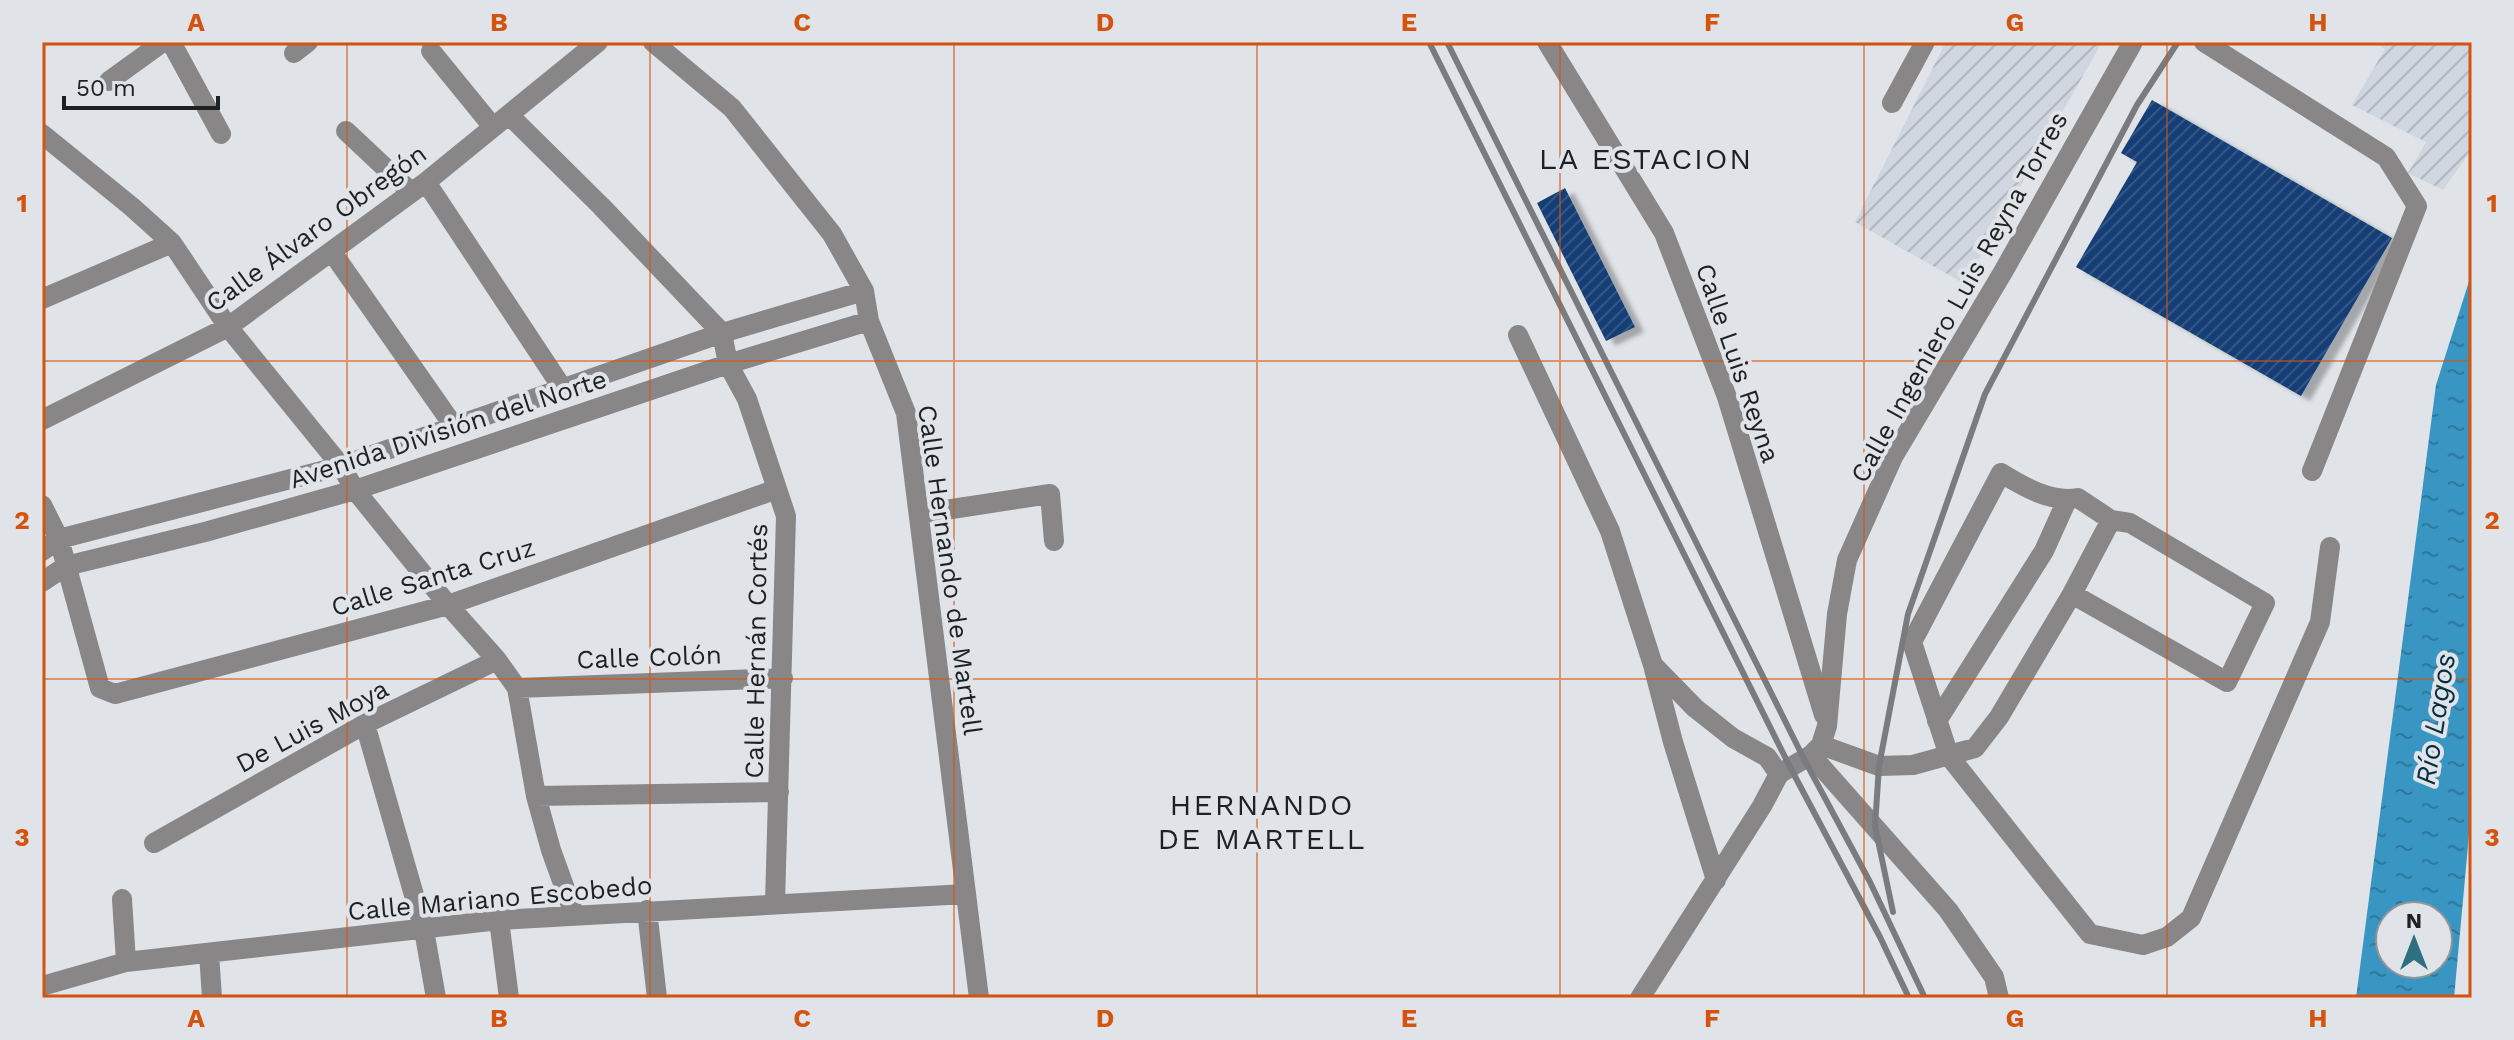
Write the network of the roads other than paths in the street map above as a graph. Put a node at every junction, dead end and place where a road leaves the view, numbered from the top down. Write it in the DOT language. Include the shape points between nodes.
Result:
graph roads {
  1 [pos="163,42"];
  2 [pos="171,42"];
  3 [pos="598,42"];
  4 [pos="653,42"];
  5 [pos="1547,42"];
  6 [pos="1925,42"];
  7 [pos="2133,42"];
  8 [pos="2204,42"];
  9 [pos="431,51"];
  10 [pos="109,81"];
  11 [pos="1892,103"];
  12 [pos="501,121"];
  13 [pos="346,131"];
  14 [pos="42,134"];
  15 [pos="221,134"];
  16 [pos="61,150"];
  17 [pos="42,159"];
  18 [pos="419,187"];
  19 [pos="172,243"];
  20 [pos="332,252"];
  21 [pos="864,291"];
  22 [pos="42,299"];
  23 [pos="869,321"];
  24 [pos="228,327"];
  25 [pos="722,333"];
  26 [pos="1518,335"];
  27 [pos="728,364"];
  28 [pos="563,389"];
  29 [pos="42,420"];
  30 [pos="453,425"];
  31 [pos="341,466"];
  32 [pos="2312,471"];
  33 [pos="777,489"];
  34 [pos="355,490"];
  35 [pos="2067,500"];
  36 [pos="42,505"];
  37 [pos="919,514"];
  38 [pos="2111,520"];
  39 [pos="1054,541"];
  40 [pos="50,545"];
  41 [pos="2330,547"];
  42 [pos="66,566"];
  43 [pos="42,582"];
  44 [pos="2072,594"];
  45 [pos="448,605"];
  46 [pos="497,660"];
  47 [pos="1653,665"];
  48 [pos="783,678"];
  49 [pos="517,688"];
  50 [pos="1937,721"];
  51 [pos="365,724"];
  52 [pos="1820,742"];
  53 [pos="1949,756"];
  54 [pos="1779,774"];
  55 [pos="779,792"];
  56 [pos="536,796"];
  57 [pos="154,843"];
  58 [pos="1716,880"];
  59 [pos="966,894"];
  60 [pos="122,899"];
  61 [pos="775,903"];
  62 [pos="647,910"];
  63 [pos="574,914"];
  64 [pos="499,920"];
  65 [pos="424,930"];
  66 [pos="209,953"];
  67 [pos="126,962"];
  68 [pos="45,990"];
  69 [pos="212,998"];
  70 [pos="436,998"];
  71 [pos="509,998"];
  72 [pos="657,998"];
  73 [pos="979,998"];
  74 [pos="1640,998"];
  75 [pos="1999,998"];
  1 -- 10 [label="street"];
  2 -- 15 [label="street"];
  3 -- 12 [label="street, Calle Álvaro Obregón"];
  4 -- 21 [label="street, Calle Hernando de Martell" via="732,108 832,234"];
  5 -- 52 [label="street, Calle Luis Reyna" via="1664,233 1727,397"];
  6 -- 11 [label="street"];
  7 -- 52 [label="street, Calle Ingeniero Luis Reyna Torres" via="1893,457 1847,560"];
  8 -- 32 [label="street" via="2386,157 2417,206"];
  9 -- 12 [label="street"];
  12 -- 18 [label="street, Calle Álvaro Obregón"];
  12 -- 25 [label="street" via="601,206"];
  13 -- 18 [label="street"];
  14 -- 16 [label="street"];
  16 -- 17 [label="street"];
  16 -- 19 [label="street"];
  18 -- 20 [label="street, Calle Álvaro Obregón"];
  18 -- 28 [label="street"];
  19 -- 22 [label="street"];
  19 -- 24 [label="street"];
  20 -- 24 [label="street, Calle Álvaro Obregón"];
  20 -- 30 [label="street"];
  21 -- 23 [label="street, Calle Hernando de Martell"];
  21 -- 25 [label="street, Avenida División del Norte"];
  23 -- 27 [label="street, Avenida División del Norte"];
  23 -- 37 [label="street, Calle Hernando de Martell" via="906,413"];
  24 -- 29 [label="street, Calle Álvaro Obregón"];
  24 -- 31 [label="street"];
  25 -- 27 [label="street, Calle Hernán Cortés"];
  25 -- 28 [label="street, Avenida División del Norte"];
  26 -- 47 [label="street" via="1610,531"];
  27 -- 33 [label="street, Calle Hernán Cortés" via="747,399"];
  27 -- 34 [label="street, Avenida División del Norte"];
  28 -- 30 [label="street, Avenida División del Norte"];
  30 -- 31 [label="street, Avenida División del Norte"];
  31 -- 34 [label="street"];
  31 -- 40 [label="street, Avenida División del Norte"];
  33 -- 45 [label="street, Calle Santa Cruz"];
  33 -- 48 [label="street, Calle Hernán Cortés" via="786,516"];
  34 -- 42 [label="street, Avenida División del Norte"];
  34 -- 45 [label="street"];
  35 -- 38 [label="street" via="2078,498"];
  35 -- 50 [label="street" via="2044,551"];
  35 -- 50 [label="street" via="2027,489 2001,473 1912,642"];
  36 -- 40 [label="street"];
  37 -- 39 [label="street" via="1050,494"];
  37 -- 59 [label="street, Calle Hernando de Martell"];
  38 -- 44 [label="street"];
  38 -- 44 [label="street" via="2130,523 2265,603 2227,682"];
  40 -- 42 [label="street"];
  41 -- 53 [label="street" via="2320,622 2191,918 2167,937 2143,945 2090,934"];
  42 -- 43 [label="street, Avenida División del Norte"];
  42 -- 45 [label="street, Calle Santa Cruz" via="100,688 115,694"];
  44 -- 53 [label="street" via="1999,717 1975,748"];
  45 -- 46 [label="street"];
  46 -- 49 [label="street"];
  46 -- 51 [label="street, De Luis Moya"];
  47 -- 54 [label="street" via="1695,708 1767,757"];
  47 -- 58 [label="street"];
  48 -- 49 [label="street, Calle Colón"];
  48 -- 55 [label="street, Calle Hernán Cortés"];
  49 -- 56 [label="street"];
  50 -- 53 [label="street"];
  51 -- 57 [label="street, De Luis Moya"];
  51 -- 65 [label="street"];
  52 -- 53 [label="street" via="1879,766"];
  52 -- 54 [label="street"];
  52 -- 75 [label="street, Calle Luis Reyna" via="1948,910 1994,977"];
  54 -- 58 [label="street"];
  55 -- 56 [label="street"];
  55 -- 61 [label="street, Calle Hernán Cortés"];
  56 -- 63 [label="street"];
  58 -- 74 [label="street"];
  59 -- 61 [label="street, Calle Mariano Escobedo"];
  59 -- 73 [label="street, Calle Hernando de Martell"];
  60 -- 67 [label="street"];
  61 -- 62 [label="street, Calle Mariano Escobedo"];
  62 -- 63 [label="street, Calle Mariano Escobedo"];
  62 -- 72 [label="street"];
  63 -- 64 [label="street, Calle Mariano Escobedo"];
  64 -- 65 [label="street, Calle Mariano Escobedo"];
  64 -- 71 [label="street"];
  65 -- 66 [label="street, Calle Mariano Escobedo"];
  65 -- 70 [label="street"];
  66 -- 67 [label="street, Calle Mariano Escobedo"];
  66 -- 69 [label="street"];
  67 -- 68 [label="street, Calle Mariano Escobedo"];
}
